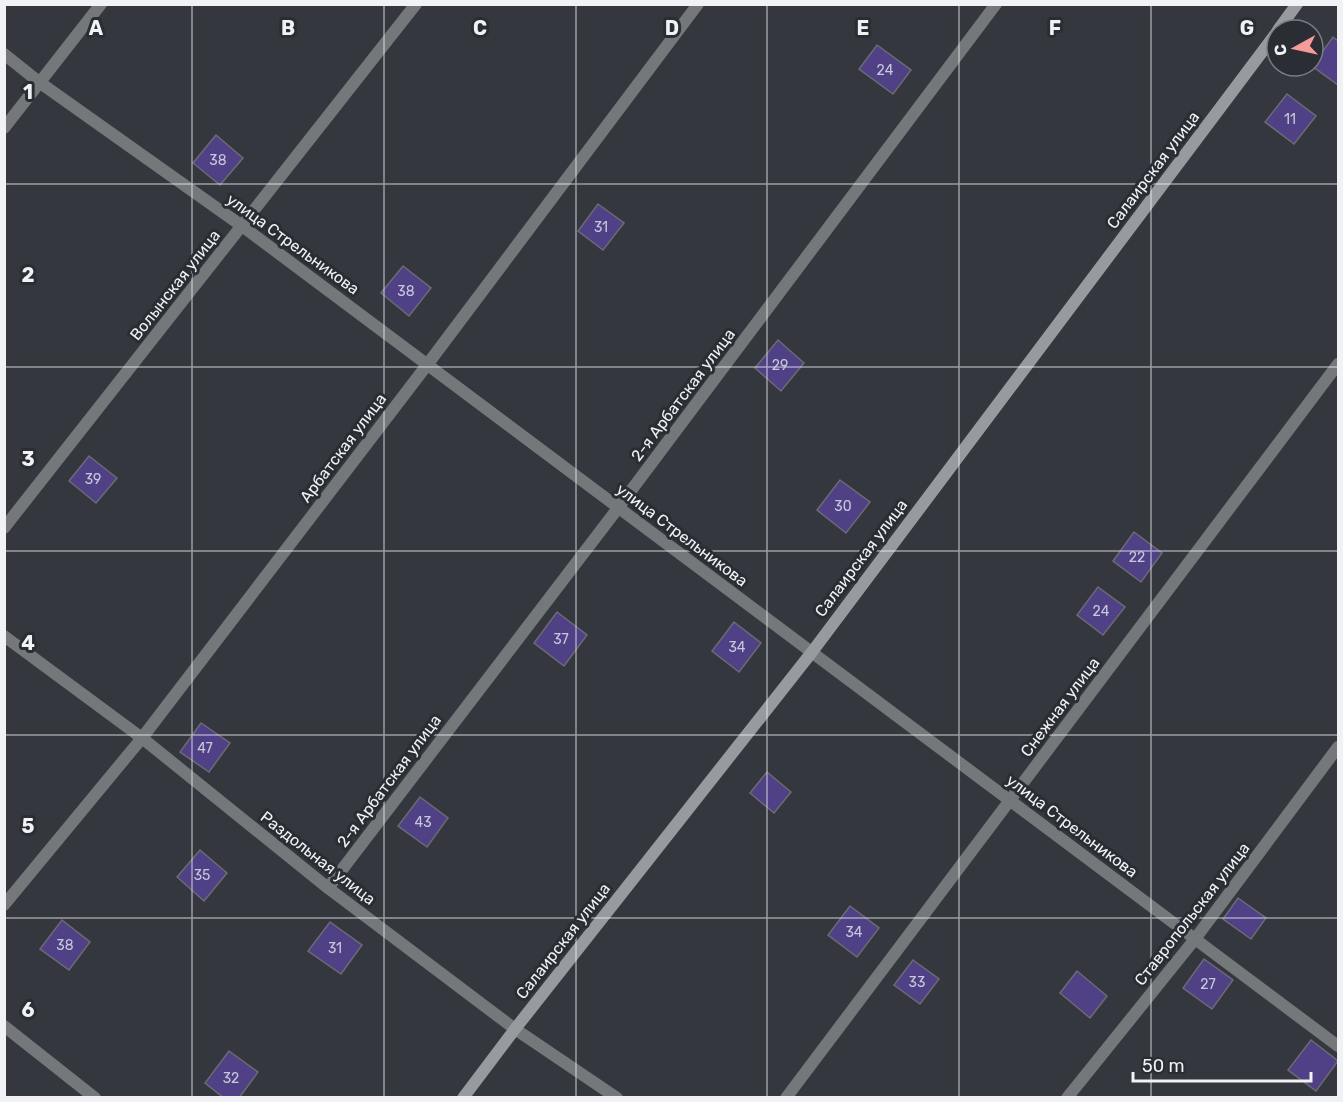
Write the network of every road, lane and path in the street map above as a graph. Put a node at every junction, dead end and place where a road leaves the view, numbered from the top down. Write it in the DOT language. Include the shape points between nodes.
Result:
graph roads {
  1 [pos="101,4"];
  2 [pos="416,4"];
  3 [pos="698,4"];
  4 [pos="996,4"];
  5 [pos="1297,4"];
  6 [pos="1287,18"];
  7 [pos="1265,48"];
  8 [pos="4,54"];
  9 [pos="39,82"];
  10 [pos="4,128"];
  11 [pos="242,226"];
  12 [pos="1338,364"];
  13 [pos="427,365"];
  14 [pos="618,508"];
  15 [pos="4,528"];
  16 [pos="4,636"];
  17 [pos="812,652"];
  18 [pos="142,738"];
  19 [pos="1338,747"];
  20 [pos="1010,800"];
  21 [pos="328,888"];
  22 [pos="4,905"];
  23 [pos="1195,939"];
  24 [pos="4,1026"];
  25 [pos="515,1029"];
  26 [pos="1338,1046"];
  27 [pos="95,1098"];
  28 [pos="463,1098"];
  29 [pos="617,1098"];
  30 [pos="786,1098"];
  31 [pos="1067,1098"];
  1 -- 9 [label="street"];
  2 -- 11 [label="street, Волынская улица"];
  3 -- 13 [label="street, Арбатская улица"];
  4 -- 14 [label="street, 2-я Арбатская улица"];
  5 -- 6 [label="street, Салаирская улица"];
  7 -- 17 [label="street, Салаирская улица"];
  8 -- 9 [label="street, улица Стрельникова"];
  9 -- 10 [label="street"];
  9 -- 11 [label="street, улица Стрельникова"];
  11 -- 13 [label="street, улица Стрельникова"];
  11 -- 15 [label="street, Волынская улица"];
  12 -- 20 [label="street, Снежная улица"];
  13 -- 14 [label="street, улица Стрельникова"];
  13 -- 18 [label="street, Арбатская улица"];
  14 -- 17 [label="street, улица Стрельникова"];
  14 -- 21 [label="street, 2-я Арбатская улица"];
  16 -- 18 [label="street, Раздольная улица"];
  17 -- 20 [label="street, улица Стрельникова"];
  17 -- 25 [label="street, Салаирская улица"];
  18 -- 21 [label="street, Раздольная улица"];
  18 -- 22 [label="street, Арбатская улица"];
  19 -- 23 [label="street, Ставропольская улица"];
  20 -- 23 [label="street, улица Стрельникова"];
  20 -- 30 [label="street, Снежная улица"];
  21 -- 25 [label="street, Раздольная улица"];
  23 -- 26 [label="street, улица Стрельникова"];
  23 -- 31 [label="street, Ставропольская улица"];
  24 -- 27 [label="street"];
  25 -- 28 [label="street, Салаирская улица"];
  25 -- 29 [label="street, Раздольная улица"];
}
